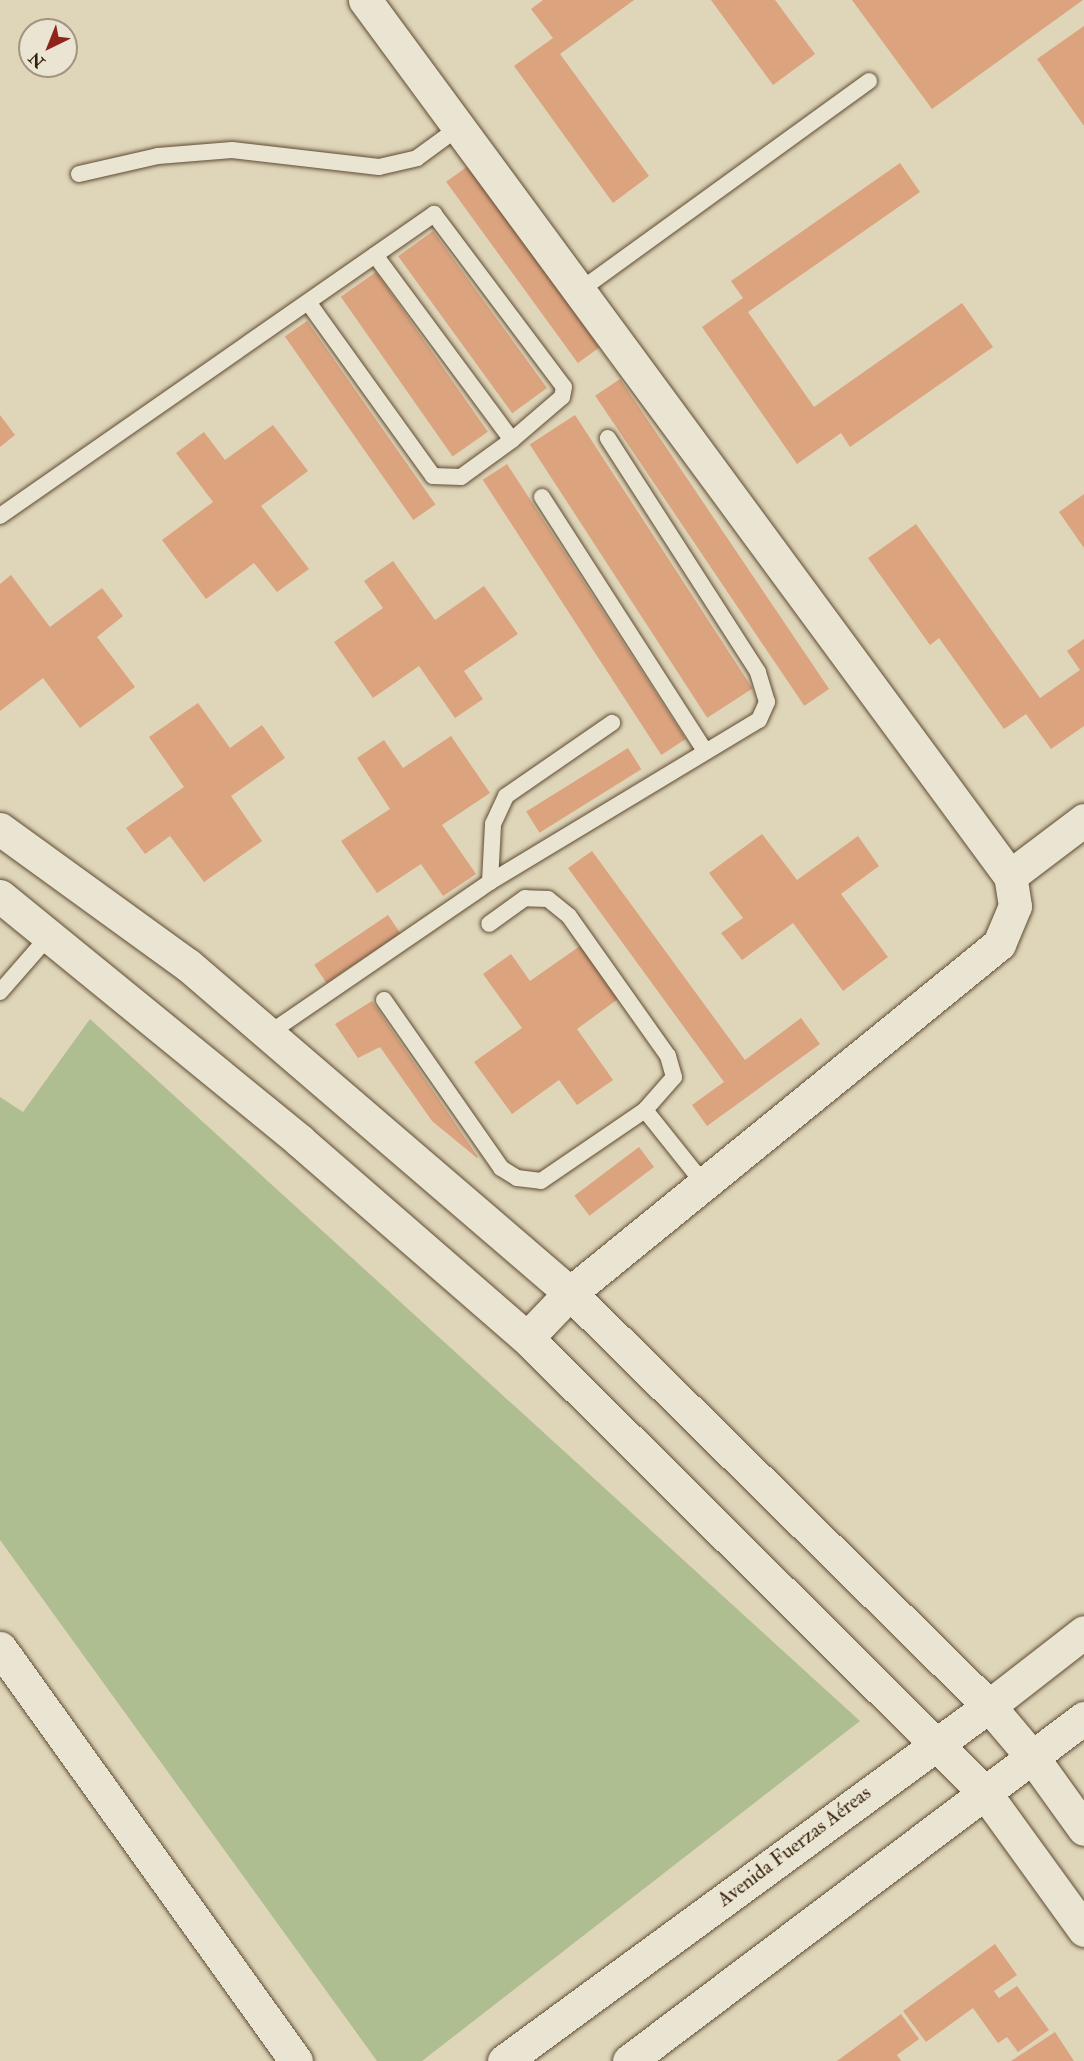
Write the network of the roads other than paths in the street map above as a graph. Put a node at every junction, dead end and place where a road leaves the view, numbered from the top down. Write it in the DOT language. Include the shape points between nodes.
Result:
graph roads {
  1 [pos="365,0"];
  2 [pos="869,81"];
  3 [pos="458,128"];
  4 [pos="79,174"];
  5 [pos="375,255"];
  6 [pos="579,291"];
  7 [pos="308,302"];
  8 [pos="608,438"];
  9 [pos="512,441"];
  10 [pos="542,497"];
  11 [pos="0,516"];
  12 [pos="612,723"];
  13 [pos="705,751"];
  14 [pos="1084,820"];
  15 [pos="0,829"];
  16 [pos="1010,876"];
  17 [pos="490,882"];
  18 [pos="0,896"];
  19 [pos="489,924"];
  20 [pos="48,937"];
  21 [pos="0,992"];
  22 [pos="384,1000"];
  23 [pos="268,1034"];
  24 [pos="645,1110"];
  25 [pos="704,1184"];
  26 [pos="570,1293"];
  27 [pos="527,1338"];
  28 [pos="1084,1632"];
  29 [pos="0,1647"];
  30 [pos="990,1706"];
  31 [pos="1084,1718"];
  32 [pos="936,1742"];
  33 [pos="1033,1758"];
  34 [pos="985,1793"];
  35 [pos="1084,1829"];
  36 [pos="1084,1930"];
  37 [pos="296,2061"];
  38 [pos="504,2061"];
  39 [pos="629,2061"];
  1 -- 3 [label="street"];
  2 -- 6 [label="lane"];
  3 -- 4 [label="lane" via="417,158 379,167 232,150 158,156"];
  3 -- 6 [label="street"];
  5 -- 7 [label="lane"];
  5 -- 9 [label="lane"];
  5 -- 9 [label="lane" via="434,214 564,387 562,397"];
  6 -- 16 [label="street"];
  7 -- 9 [label="lane" via="433,476 461,477"];
  7 -- 11 [label="lane"];
  8 -- 13 [label="lane" via="758,672 767,702 759,720"];
  10 -- 13 [label="lane"];
  12 -- 17 [label="lane" via="506,796 493,824"];
  13 -- 17 [label="lane"];
  14 -- 16 [label="street"];
  15 -- 23 [label="street" via="188,965"];
  16 -- 25 [label="street" via="1015,906 999,944"];
  17 -- 23 [label="lane"];
  18 -- 20 [label="street"];
  19 -- 24 [label="lane" via="525,898 548,899 569,916 668,1056 674,1077"];
  20 -- 21 [label="lane"];
  20 -- 27 [label="street" via="300,1141"];
  22 -- 24 [label="lane" via="501,1168 517,1178 541,1181"];
  23 -- 26 [label="street"];
  24 -- 25 [label="lane"];
  25 -- 26 [label="street"];
  26 -- 27 [label="street"];
  26 -- 30 [label="street"];
  27 -- 32 [label="street"];
  28 -- 30 [label="street, Avenida Fuerzas Aéreas"];
  29 -- 37 [label="street"];
  30 -- 32 [label="street, Avenida Fuerzas Aéreas"];
  30 -- 33 [label="street"];
  31 -- 33 [label="street"];
  32 -- 34 [label="street"];
  32 -- 38 [label="street, Avenida Fuerzas Aéreas"];
  33 -- 34 [label="street"];
  33 -- 35 [label="street"];
  34 -- 36 [label="street"];
  34 -- 39 [label="street"];
}
